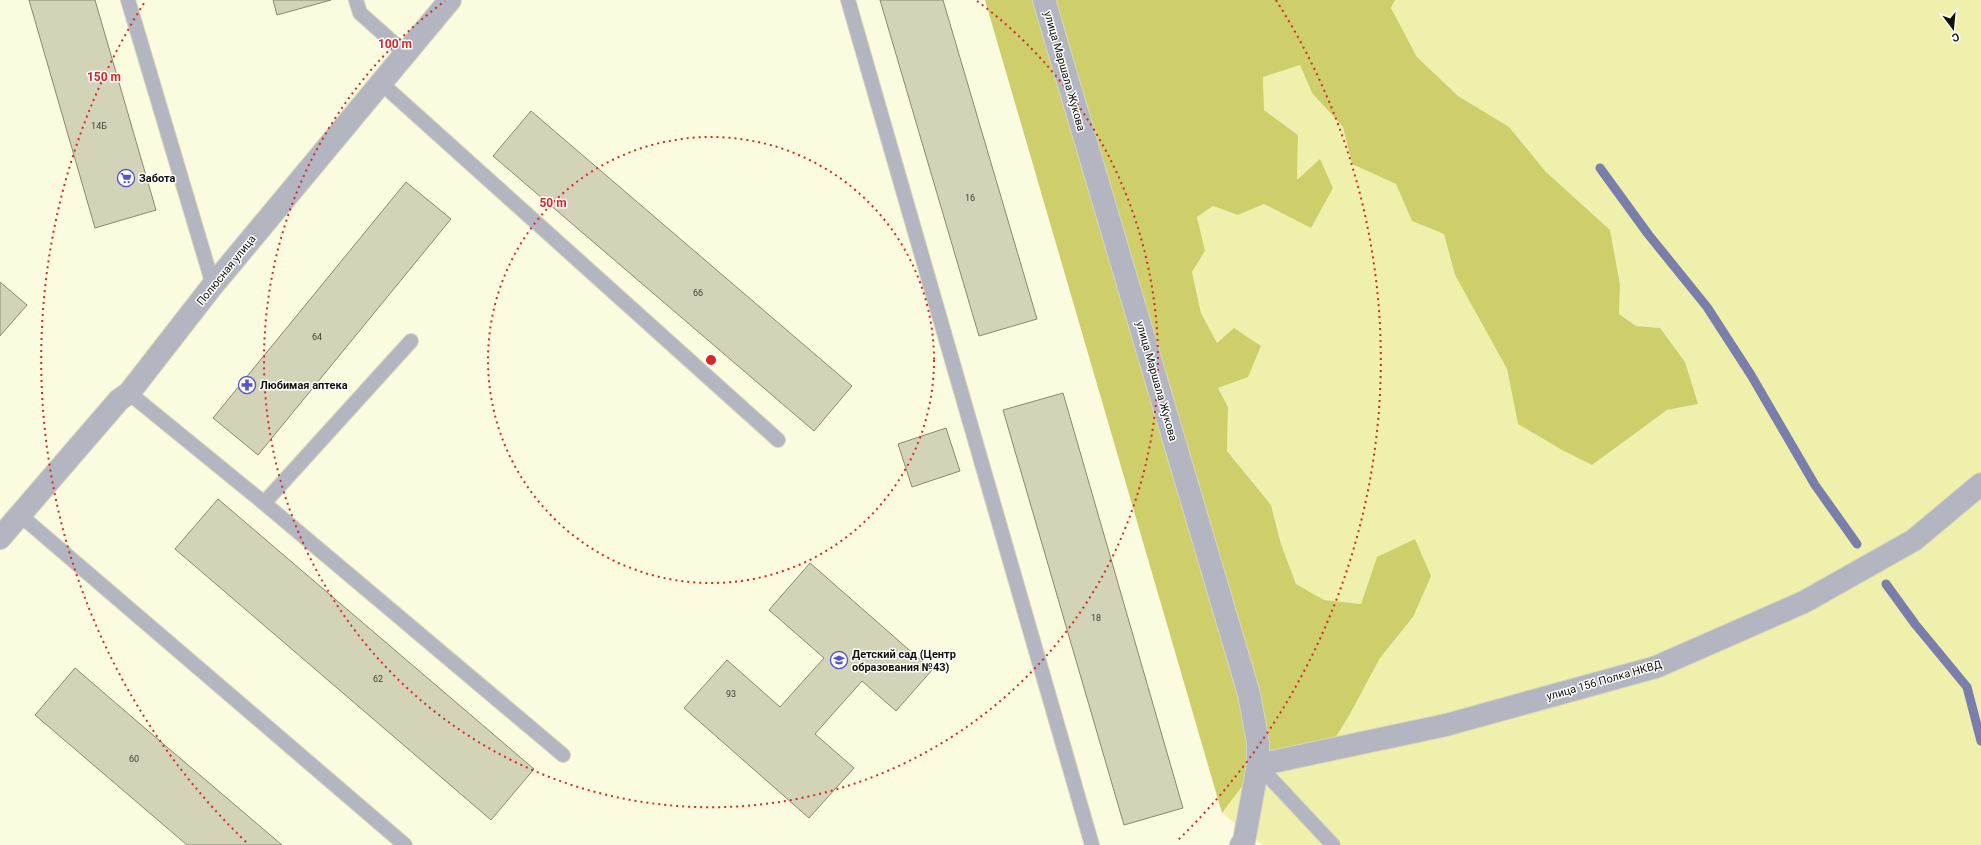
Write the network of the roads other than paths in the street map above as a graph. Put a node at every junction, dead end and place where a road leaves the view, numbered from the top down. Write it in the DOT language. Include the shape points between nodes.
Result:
graph roads {
  1 [pos="128,0"];
  2 [pos="356,0"];
  3 [pos="450,0"];
  4 [pos="848,0"];
  5 [pos="1044,0"];
  6 [pos="406,54"];
  7 [pos="382,83"];
  8 [pos="213,285"];
  9 [pos="411,341"];
  10 [pos="129,393"];
  11 [pos="778,440"];
  12 [pos="1981,484"];
  13 [pos="264,503"];
  14 [pos="20,515"];
  15 [pos="0,538"];
  16 [pos="563,755"];
  17 [pos="1258,765"];
  18 [pos="405,845"];
  19 [pos="1092,845"];
  20 [pos="1241,845"];
  21 [pos="1334,845"];
  1 -- 8 [label="lane"];
  2 -- 6 [label="lane" via="360,13"];
  3 -- 6 [label="street, Полюсная улица"];
  4 -- 19 [label="lane"];
  5 -- 17 [label="street, улица Маршала Жукова" via="1249,694 1258,743"];
  6 -- 7 [label="street, Полюсная улица"];
  7 -- 8 [label="street, Полюсная улица"];
  7 -- 11 [label="lane"];
  8 -- 10 [label="street, Полюсная улица"];
  9 -- 13 [label="lane"];
  10 -- 13 [label="lane"];
  10 -- 14 [label="street, Полюсная улица" via="119,400"];
  12 -- 17 [label="street, улица 156 Полка НКВД" via="1908,544 1804,602 1656,666 1446,725"];
  13 -- 16 [label="lane"];
  14 -- 15 [label="street, Полюсная улица"];
  14 -- 18 [label="lane"];
  17 -- 20 [label="street, улица Маршала Жукова" via="1244,841"];
  17 -- 21 [label="lane"];
}
